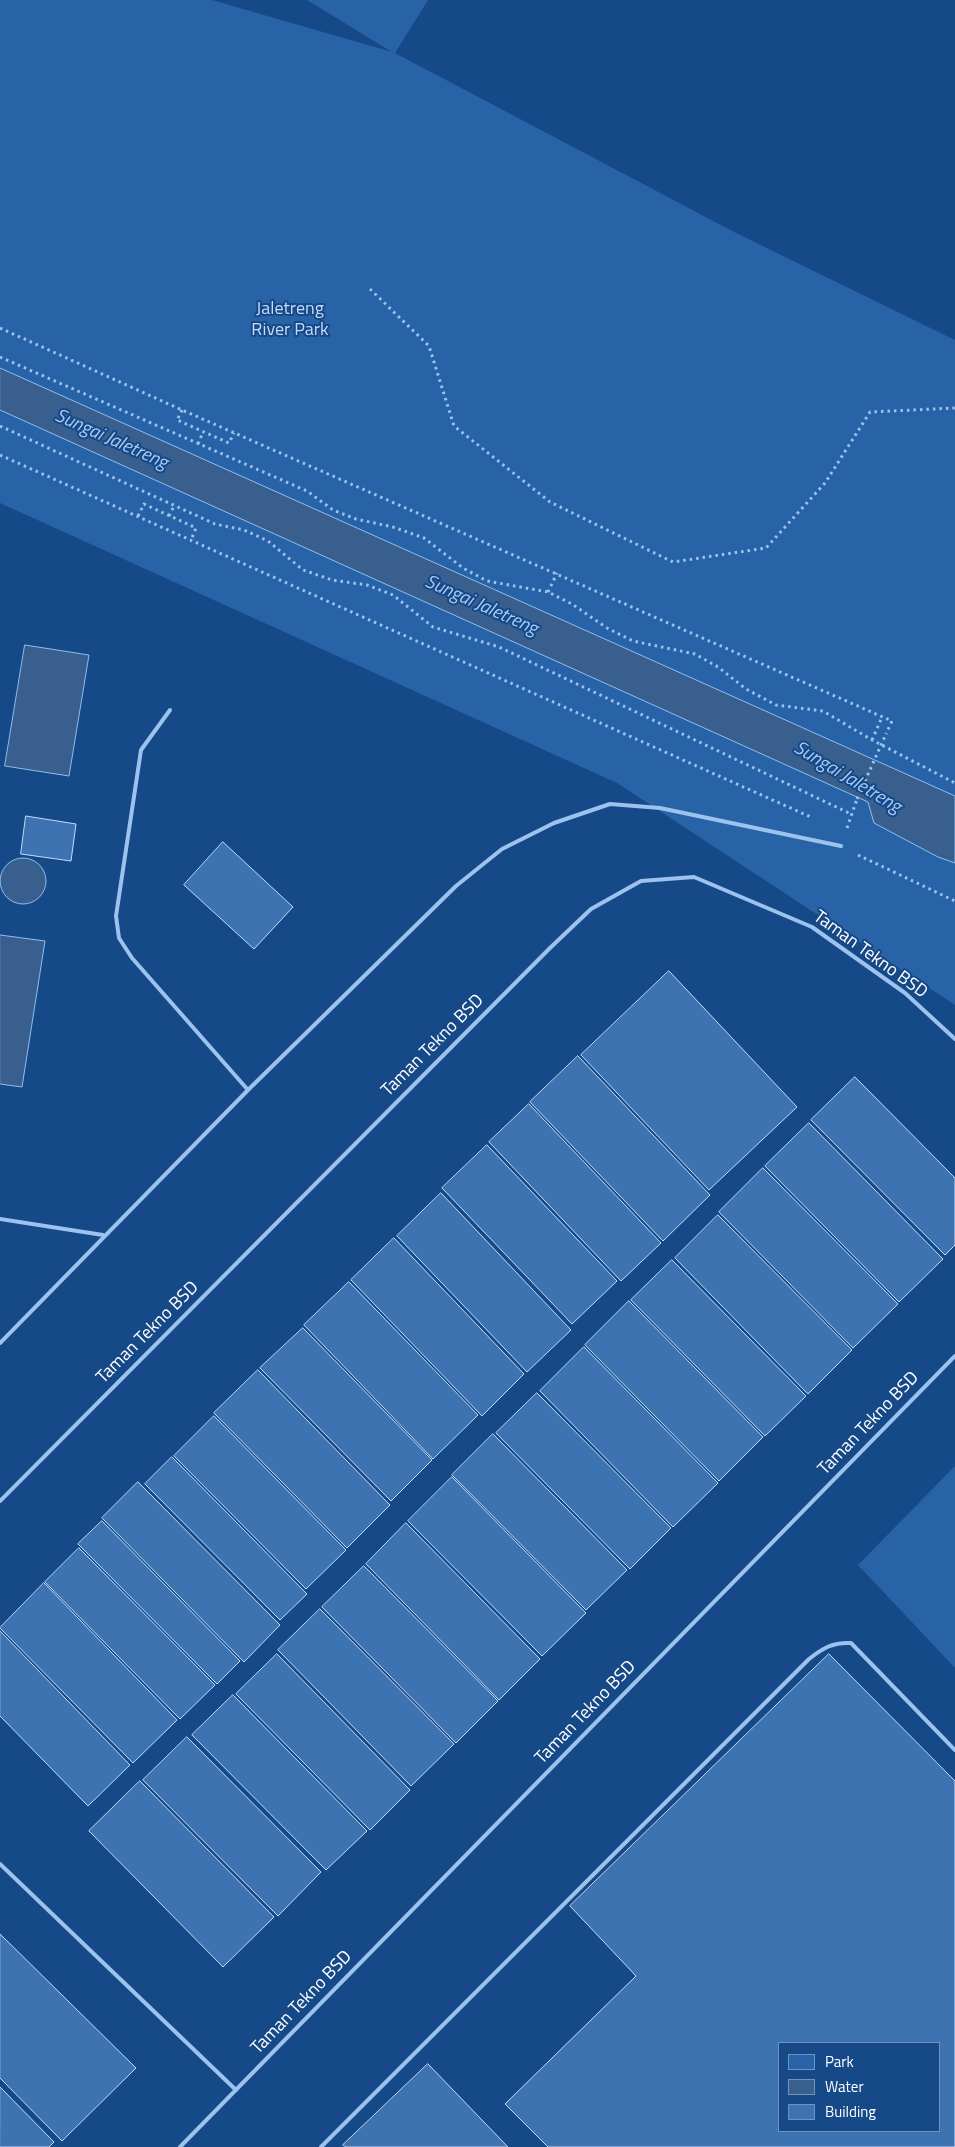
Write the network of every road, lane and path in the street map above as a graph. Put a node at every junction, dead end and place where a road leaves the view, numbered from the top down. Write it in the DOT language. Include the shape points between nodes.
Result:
graph roads {
  1 [pos="370,289"];
  2 [pos="0,328"];
  3 [pos="0,357"];
  4 [pos="955,408"];
  5 [pos="182,410"];
  6 [pos="0,426"];
  7 [pos="203,432"];
  8 [pos="234,433"];
  9 [pos="198,444"];
  10 [pos="0,455"];
  11 [pos="174,506"];
  12 [pos="138,516"];
  13 [pos="169,516"];
  14 [pos="191,540"];
  15 [pos="557,573"];
  16 [pos="548,592"];
  17 [pos="170,710"];
  18 [pos="882,716"];
  19 [pos="872,740"];
  20 [pos="955,782"];
  21 [pos="851,814"];
  22 [pos="818,820"];
  23 [pos="841,846"];
  24 [pos="955,901"];
  25 [pos="955,1039"];
  26 [pos="248,1090"];
  27 [pos="0,1219"];
  28 [pos="103,1235"];
  29 [pos="0,1343"];
  30 [pos="955,1356"];
  31 [pos="0,1501"];
  32 [pos="955,1750"];
  33 [pos="0,1864"];
  34 [pos="236,2090"];
  35 [pos="180,2147"];
  36 [pos="321,2147"];
  1 -- 4 [label="path" via="428,346 454,426 550,502 673,562 766,548 825,483 870,412"];
  2 -- 5 [label="path"];
  3 -- 9 [label="path"];
  5 -- 7 [label="path" via="177,420"];
  5 -- 8 [label="path"];
  6 -- 11 [label="path"];
  7 -- 8 [label="path" via="229,443"];
  7 -- 9 [label="path"];
  8 -- 15 [label="path"];
  9 -- 16 [label="path" via="307,491 333,510 424,538 463,568 487,581"];
  10 -- 12 [label="path"];
  11 -- 13 [label="path"];
  11 -- 21 [label="path" via="215,524 244,530 268,541 303,570 332,580 367,585 393,595 433,627 499,647"];
  12 -- 13 [label="path" via="144,504"];
  12 -- 14 [label="path"];
  13 -- 14 [label="path" via="196,528"];
  14 -- 22 [label="path"];
  15 -- 16 [label="path"];
  15 -- 18 [label="path"];
  16 -- 19 [label="path" via="633,641 695,654 776,705 823,711"];
  17 -- 26 [label="lane" via="141,750 116,916 119,938 132,958"];
  18 -- 19 [label="path"];
  18 -- 21 [label="path, bridge" via="892,721"];
  19 -- 20 [label="path"];
  21 -- 23 [label="path"];
  23 -- 24 [label="path"];
  23 -- 26 [label="lane" via="660,808 610,804 554,822 502,849 456,886"];
  25 -- 31 [label="lane, Taman Tekno BSD" via="905,993 812,927 694,878 641,881 591,908"];
  26 -- 28 [label="lane"];
  27 -- 28 [label="lane"];
  28 -- 29 [label="lane"];
  30 -- 34 [label="lane, Taman Tekno BSD"];
  32 -- 36 [label="lane" via="851,1643 837,1642 823,1648 808,1659"];
  33 -- 34 [label="lane"];
  34 -- 35 [label="lane, Taman Tekno BSD"];
}
